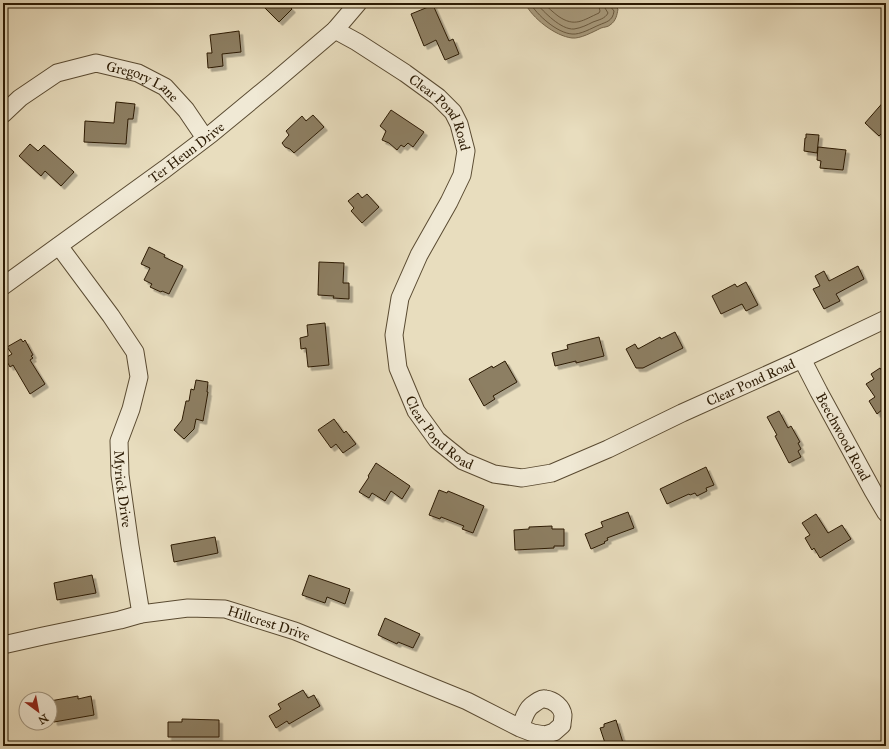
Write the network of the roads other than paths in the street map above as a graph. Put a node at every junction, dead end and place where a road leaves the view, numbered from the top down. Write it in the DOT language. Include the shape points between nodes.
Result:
graph roads {
  1 [pos="358,3"];
  2 [pos="335,30"];
  3 [pos="3,114"];
  4 [pos="206,138"];
  5 [pos="59,246"];
  6 [pos="3,286"];
  7 [pos="886,319"];
  8 [pos="802,359"];
  9 [pos="886,514"];
  10 [pos="141,614"];
  11 [pos="3,645"];
  12 [pos="520,728"];
  1 -- 2 [label="street, Ter Heun Drive"];
  2 -- 4 [label="street, Ter Heun Drive"];
  2 -- 8 [label="street, Clear Pond Road" via="405,73 438,97 453,112 459,124 466,151 462,175 419,255 400,298 394,335 398,368 416,411 437,440 463,461 494,474 522,478 552,473"];
  3 -- 4 [label="street, Gregory Lane" via="20,98 57,73 96,63 138,73 165,87"];
  4 -- 5 [label="street, Ter Heun Drive"];
  5 -- 6 [label="street, Ter Heun Drive"];
  5 -- 10 [label="street, Myrick Drive" via="135,352 139,377 120,442 120,475"];
  7 -- 8 [label="street, Clear Pond Road"];
  8 -- 9 [label="street, Beechwood Road"];
  10 -- 11 [label="street, Hillcrest Drive"];
  10 -- 12 [label="street, Hillcrest Drive" via="188,608 225,608 302,634 467,701"];
}
